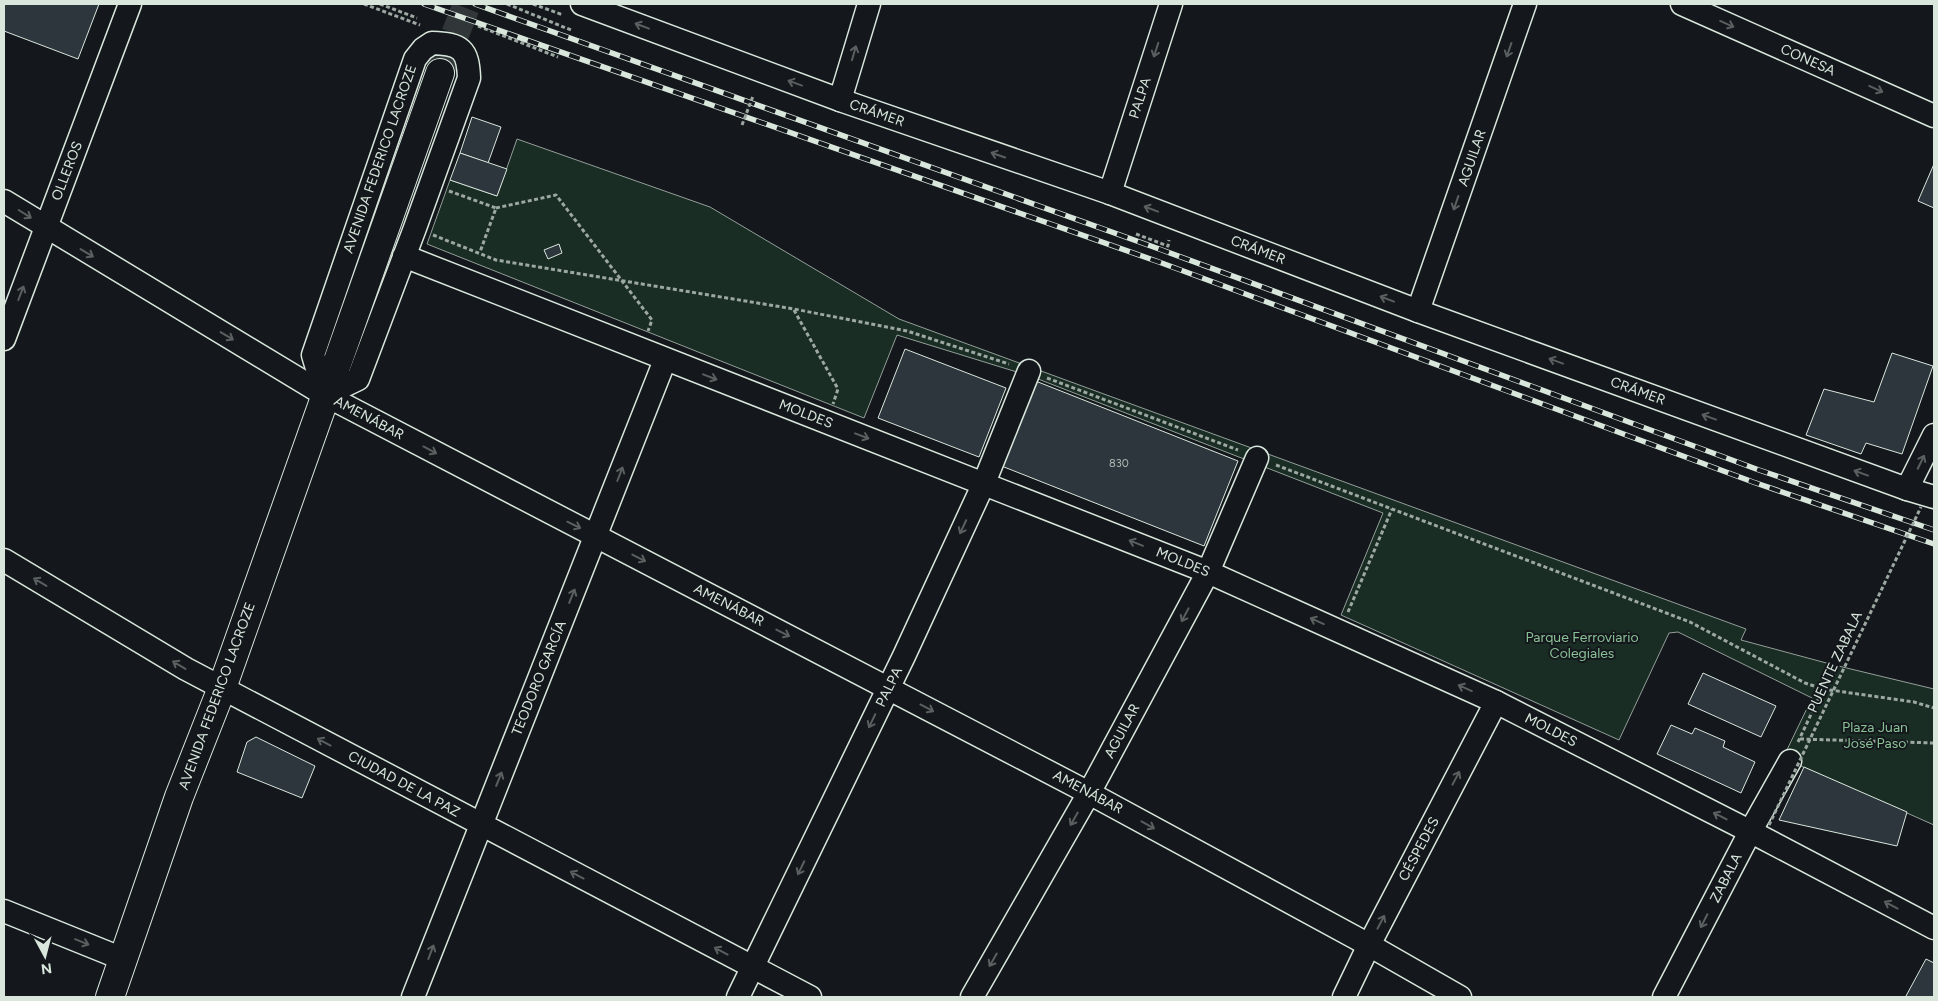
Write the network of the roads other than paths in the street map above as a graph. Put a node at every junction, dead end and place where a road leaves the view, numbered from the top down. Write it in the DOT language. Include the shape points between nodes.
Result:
graph roads {
  1 [pos="130,4"];
  2 [pos="582,4"];
  3 [pos="869,4"];
  4 [pos="1171,4"];
  5 [pos="1525,4"];
  6 [pos="1682,4"];
  7 [pos="440,73"];
  8 [pos="840,100"];
  9 [pos="1934,116"];
  10 [pos="1110,193"];
  11 [pos="4,201"];
  12 [pos="46,228"];
  13 [pos="404,256"];
  14 [pos="1418,311"];
  15 [pos="4,339"];
  16 [pos="665,360"];
  17 [pos="1029,371"];
  18 [pos="325,395"];
  19 [pos="1934,435"];
  20 [pos="1257,458"];
  21 [pos="984,483"];
  22 [pos="1907,489"];
  23 [pos="1928,502"];
  24 [pos="596,536"];
  25 [pos="4,560"];
  26 [pos="1208,572"];
  27 [pos="222,688"];
  28 [pos="888,688"];
  29 [pos="1496,702"];
  30 [pos="1790,761"];
  31 [pos="1089,793"];
  32 [pos="481,824"];
  33 [pos="1760,828"];
  34 [pos="4,911"];
  35 [pos="1934,928"];
  36 [pos="1369,945"];
  37 [pos="124,958"];
  38 [pos="752,967"];
  39 [pos="110,997"];
  40 [pos="413,997"];
  41 [pos="738,997"];
  42 [pos="810,997"];
  43 [pos="972,997"];
  44 [pos="1344,997"];
  45 [pos="1460,997"];
  46 [pos="1664,997"];
  1 -- 12 [label="street, OLLEROS"];
  8 -- 2 [label="street, CRÁMER, one-way"];
  8 -- 3 [label="street, one-way"];
  4 -- 10 [label="street, PALPA, one-way"];
  5 -- 14 [label="street, AGUILAR, one-way"];
  6 -- 9 [label="street, CONESA, one-way"];
  7 -- 18 [label="main road, AVENIDA FEDERICO LACROZE"];
  10 -- 8 [label="street, CRÁMER, one-way"];
  14 -- 10 [label="street, CRÁMER, one-way"];
  11 -- 12 [label="street, AMENÁBAR, one-way"];
  15 -- 12 [label="street, OLLEROS, one-way"];
  12 -- 18 [label="street, AMENÁBAR, one-way"];
  13 -- 16 [label="street, MOLDES"];
  13 -- 18 [label="street, AVENIDA FEDERICO LACROZE" via="358,379"];
  13 -- 18 [label="street, AVENIDA FEDERICO LACROZE" via="469,78 465,53 446,44 432,44 423,49 411,68 313,355"];
  22 -- 14 [label="street, CRÁMER, one-way"];
  16 -- 21 [label="street, MOLDES, one-way"];
  24 -- 16 [label="street, TEODORO GARCÍA, one-way"];
  17 -- 21 [label="street, PALPA"];
  18 -- 24 [label="street, AMENÁBAR, one-way"];
  18 -- 27 [label="main road, AVENIDA FEDERICO LACROZE"];
  22 -- 19 [label="street, one-way"];
  20 -- 26 [label="street, AGUILAR"];
  26 -- 21 [label="street, MOLDES, one-way"];
  21 -- 28 [label="street, PALPA, one-way"];
  22 -- 23 [label="street, CRÁMER"];
  24 -- 28 [label="street, AMENÁBAR, one-way"];
  32 -- 24 [label="street, TEODORO GARCÍA, one-way"];
  27 -- 25 [label="street, CIUDAD DE LA PAZ, one-way"];
  29 -- 26 [label="street, MOLDES, one-way"];
  26 -- 31 [label="street, AGUILAR, one-way"];
  32 -- 27 [label="street, CIUDAD DE LA PAZ, one-way"];
  27 -- 37 [label="main road, AVENIDA FEDERICO LACROZE" via="179,797"];
  28 -- 31 [label="street, AMENÁBAR, one-way"];
  28 -- 38 [label="street, PALPA, one-way"];
  33 -- 29 [label="street, MOLDES, one-way"];
  36 -- 29 [label="street, CÉSPEDES, one-way"];
  30 -- 33 [label="street, ZABALA"];
  31 -- 36 [label="street, AMENÁBAR, one-way"];
  31 -- 43 [label="street, AGUILAR, one-way"];
  38 -- 32 [label="street, CIUDAD DE LA PAZ, one-way"];
  40 -- 32 [label="street, TEODORO GARCÍA, one-way"];
  35 -- 33 [label="street, MOLDES, one-way"];
  33 -- 46 [label="street, ZABALA, one-way"];
  34 -- 37 [label="street, one-way"];
  36 -- 44 [label="street, CÉSPEDES"];
  36 -- 45 [label="street, AMENÁBAR"];
  37 -- 39 [label="main road, AVENIDA FEDERICO LACROZE"];
  38 -- 41 [label="street, PALPA"];
  38 -- 42 [label="street, CIUDAD DE LA PAZ"];
}
